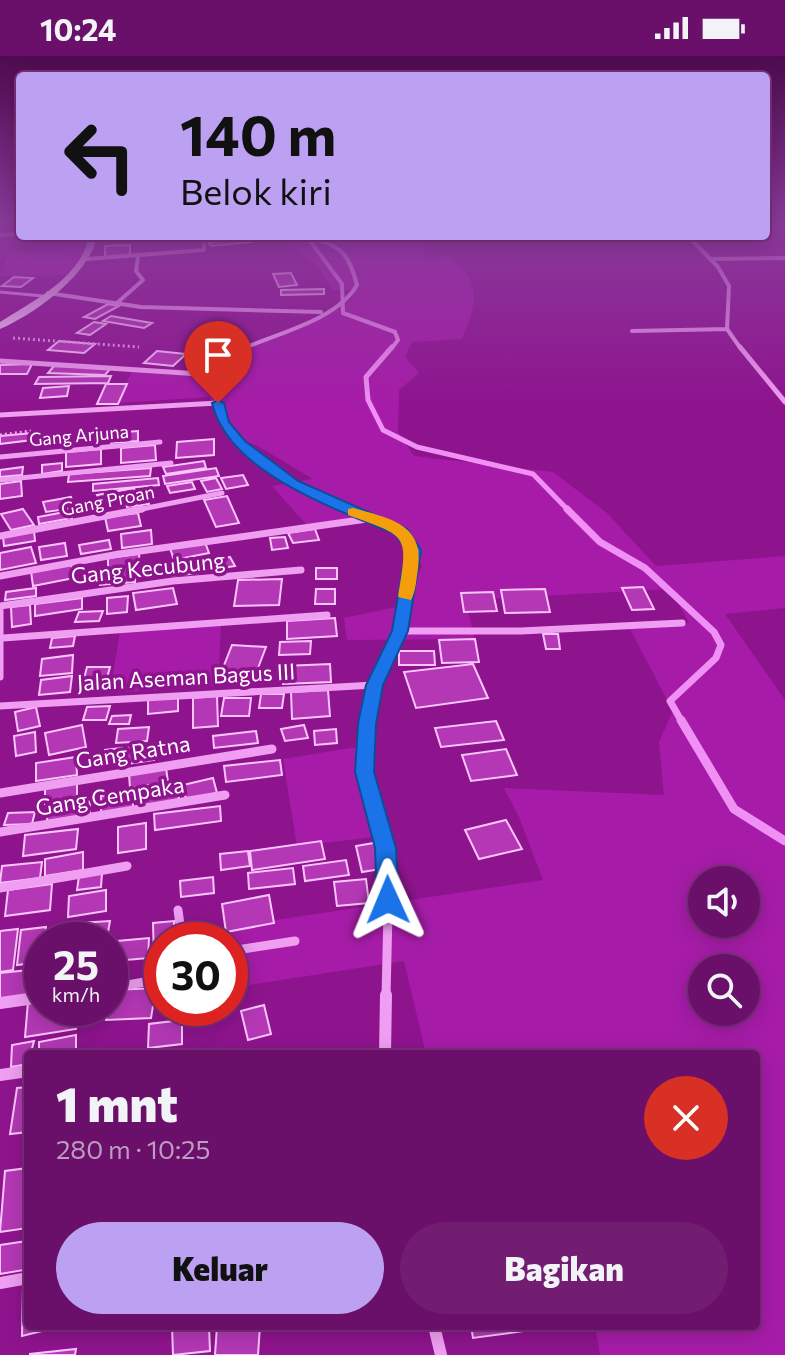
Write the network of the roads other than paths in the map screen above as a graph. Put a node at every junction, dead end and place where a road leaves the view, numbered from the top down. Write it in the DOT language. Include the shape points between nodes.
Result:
graph roads {
  1 [pos="56,285"];
  2 [pos="138,285"];
  3 [pos="357,285"];
  4 [pos="728,285"];
  5 [pos="0,292"];
  6 [pos="45,294"];
  7 [pos="116,303"];
  8 [pos="327,312"];
  9 [pos="0,326"];
  10 [pos="727,329"];
  11 [pos="632,331"];
  12 [pos="0,361"];
  13 [pos="216,375"];
  14 [pos="785,402"];
  15 [pos="218,403"];
  16 [pos="0,415"];
  17 [pos="160,442"];
  18 [pos="0,457"];
  19 [pos="171,463"];
  20 [pos="0,480"];
  21 [pos="222,493"];
  22 [pos="368,518"];
  23 [pos="0,536"];
  24 [pos="301,570"];
  25 [pos="0,576"];
  26 [pos="0,606"];
  27 [pos="327,615"];
  28 [pos="682,623"];
  29 [pos="400,631"];
  30 [pos="3,638"];
  31 [pos="0,677"];
  32 [pos="374,685"];
  33 [pos="0,706"];
  34 [pos="272,749"];
  35 [pos="0,793"];
  36 [pos="225,795"];
  37 [pos="0,832"];
  38 [pos="127,866"];
  39 [pos="0,888"];
  40 [pos="178,910"];
  41 [pos="180,922"];
  42 [pos="295,941"];
  43 [pos="248,948"];
  44 [pos="24,1000"];
  45 [pos="0,1003"];
  46 [pos="385,1050"];
  47 [pos="24,1072"];
  48 [pos="0,1075"];
  49 [pos="24,1279"];
  50 [pos="0,1283"];
  51 [pos="435,1330"];
  52 [pos="441,1355"];
  1 -- 6 [label="main road"];
  2 -- 7 [label="street"];
  3 -- 8 [label="street" via="349,299"];
  4 -- 10 [label="street"];
  5 -- 6 [label="lane"];
  6 -- 7 [label="street"];
  6 -- 9 [label="main road"];
  7 -- 8 [label="street"];
  8 -- 13 [label="street" via="230,354 219,362"];
  10 -- 11 [label="street"];
  10 -- 14 [label="street"];
  12 -- 13 [label="street"];
  13 -- 15 [label="street"];
  15 -- 16 [label="street"];
  15 -- 22 [label="street" via="223,422 240,444 293,484"];
  17 -- 18 [label="street, Gang Arjuna"];
  19 -- 20 [label="street"];
  21 -- 23 [label="street, Gang Proan"];
  22 -- 25 [label="street"];
  22 -- 29 [label="street" via="402,532 414,550"];
  24 -- 26 [label="street, Gang Kecubung" via="173,581"];
  26 -- 30 [label="street"];
  27 -- 30 [label="street"];
  28 -- 29 [label="street"];
  29 -- 32 [label="street"];
  30 -- 31 [label="street"];
  32 -- 33 [label="street, Jalan Aseman Bagus III"];
  32 -- 46 [label="street" via="364,772 389,869"];
  34 -- 35 [label="street, Gang Ratna"];
  36 -- 37 [label="street, Gang Cempaka"];
  38 -- 39 [label="street"];
  40 -- 41 [label="street"];
  42 -- 43 [label="street"];
  44 -- 45 [label="street"];
  47 -- 48 [label="street"];
  49 -- 50 [label="street"];
  51 -- 52 [label="street"];
}
